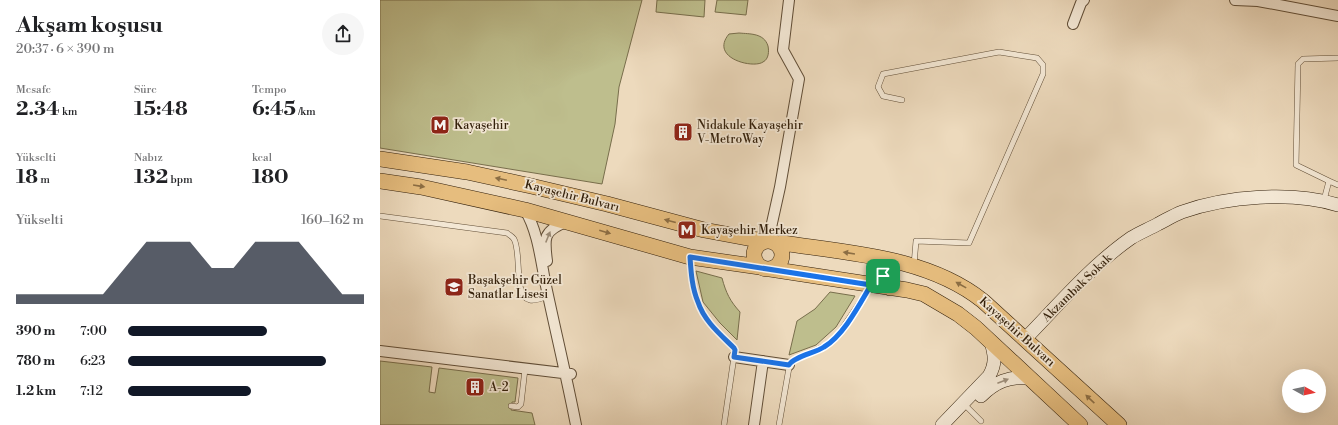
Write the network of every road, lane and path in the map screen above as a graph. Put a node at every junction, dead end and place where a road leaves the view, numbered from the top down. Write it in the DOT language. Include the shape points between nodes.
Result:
graph roads {
  1 [pos="789,0"];
  2 [pos="1084,0"];
  3 [pos="1235,0"];
  4 [pos="1338,16"];
  5 [pos="1073,24"];
  6 [pos="1338,58"];
  7 [pos="902,100"];
  8 [pos="380,158"];
  9 [pos="380,181"];
  10 [pos="1329,181"];
  11 [pos="1338,185"];
  12 [pos="1324,201"];
  13 [pos="1338,205"];
  14 [pos="525,210"];
  15 [pos="380,216"];
  16 [pos="568,221"];
  17 [pos="769,242"];
  18 [pos="690,257"];
  19 [pos="907,264"];
  20 [pos="765,268"];
  21 [pos="881,283"];
  22 [pos="548,296"];
  23 [pos="1025,339"];
  24 [pos="991,342"];
  25 [pos="380,351"];
  26 [pos="734,357"];
  27 [pos="764,361"];
  28 [pos="789,365"];
  29 [pos="525,369"];
  30 [pos="568,374"];
  31 [pos="1029,378"];
  32 [pos="511,406"];
  33 [pos="966,406"];
  34 [pos="981,421"];
  35 [pos="576,425"];
  36 [pos="582,425"];
  37 [pos="724,425"];
  38 [pos="754,425"];
  39 [pos="780,425"];
  40 [pos="942,425"];
  41 [pos="954,425"];
  42 [pos="1080,425"];
  43 [pos="1119,425"];
  1 -- 17 [label="street" via="783,50 799,79"];
  2 -- 5 [label="street"];
  3 -- 4 [label="street" via="1258,1"];
  6 -- 10 [label="lane" via="1303,59 1298,64 1296,164"];
  7 -- 19 [label="lane" via="883,96 878,87 883,74 999,52 1037,58 1043,65 1043,74 969,243 916,241"];
  17 -- 8 [label="main road, Kayaşehir Bulvarı, one-way" via="704,230 607,204 467,172"];
  9 -- 14 [label="main road, Kayaşehir Bulvarı, one-way" via="421,187"];
  10 -- 11 [label="lane"];
  10 -- 12 [label="lane"];
  12 -- 13 [label="street, Akzambak Sokak"];
  12 -- 23 [label="street, Akzambak Sokak" via="1272,197 1243,199 1213,203 1182,212 1132,238 1099,263"];
  14 -- 16 [label="main road, Kayaşehir Bulvarı"];
  14 -- 22 [label="street" via="533,226"];
  15 -- 22 [label="lane" via="507,233 514,239 516,246 522,295 531,300"];
  16 -- 18 [label="main road, Kayaşehir Bulvarı, one-way"];
  30 -- 16 [label="street, one-way" via="545,245 549,232 555,226"];
  19 -- 17 [label="main road, Kayaşehir Bulvarı, one-way"];
  17 -- 20 [label="main road" via="759,244 754,251 754,260"];
  17 -- 20 [label="main road" via="780,248 782,257 778,266"];
  18 -- 20 [label="main road, Kayaşehir Bulvarı"];
  18 -- 26 [label="lane" via="692,283 698,303 712,326 734,348"];
  19 -- 21 [label="main road" via="889,265"];
  23 -- 19 [label="main road, Kayaşehir Bulvarı, one-way" via="971,291"];
  20 -- 21 [label="main road, Kayaşehir Bulvarı"];
  21 -- 24 [label="main road, Kayaşehir Bulvarı" via="924,294 936,300 958,314"];
  21 -- 28 [label="lane" via="838,335 825,346 794,359"];
  22 -- 30 [label="street"];
  43 -- 23 [label="main road, Kayaşehir Bulvarı, one-way"];
  24 -- 31 [label="main road, Kayaşehir Bulvarı"];
  24 -- 33 [label="street" via="995,361 992,370"];
  25 -- 29 [label="street"];
  26 -- 27 [label="street"];
  26 -- 37 [label="lane"];
  27 -- 28 [label="street"];
  27 -- 38 [label="street"];
  28 -- 39 [label="lane"];
  29 -- 30 [label="street"];
  29 -- 32 [label="lane" via="520,405"];
  30 -- 35 [label="street"];
  30 -- 36 [label="street"];
  33 -- 31 [label="street, one-way" via="993,385 1008,378"];
  31 -- 42 [label="main road, Kayaşehir Bulvarı"];
  33 -- 34 [label="lane"];
  33 -- 40 [label="street"];
  33 -- 41 [label="street"];
}
